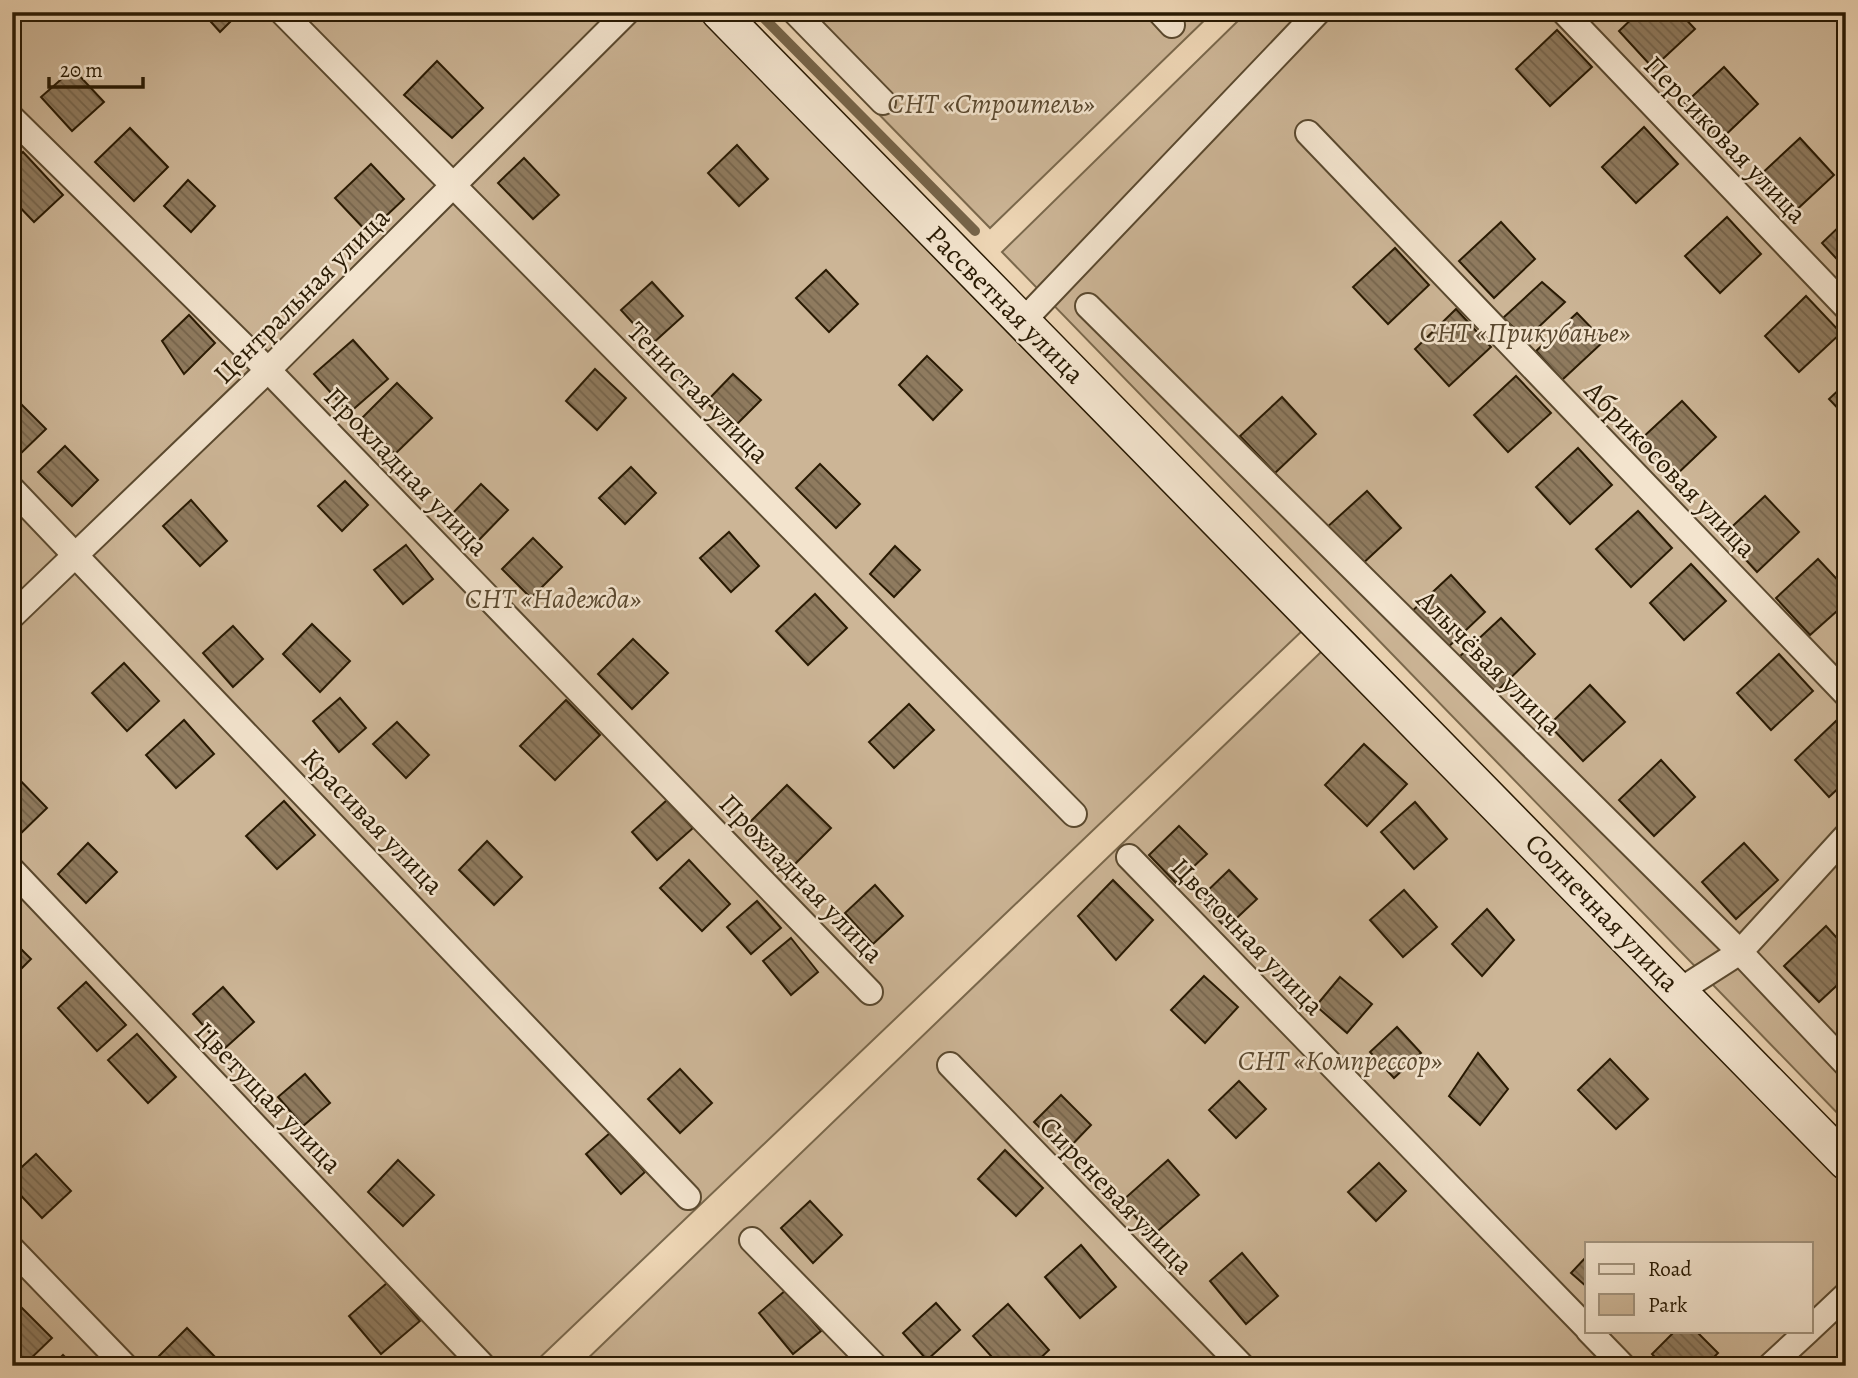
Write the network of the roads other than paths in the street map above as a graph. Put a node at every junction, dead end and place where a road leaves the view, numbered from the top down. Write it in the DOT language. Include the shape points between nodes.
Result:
graph roads {
  1 [pos="282,12"];
  2 [pos="627,12"];
  3 [pos="719,12"];
  4 [pos="795,12"];
  5 [pos="1318,12"];
  6 [pos="1564,12"];
  7 [pos="883,102"];
  8 [pos="12,118"];
  9 [pos="1308,133"];
  10 [pos="453,186"];
  11 [pos="1088,306"];
  12 [pos="1846,307"];
  13 [pos="1023,321"];
  14 [pos="268,370"];
  15 [pos="12,489"];
  16 [pos="78,554"];
  17 [pos="12,616"];
  18 [pos="1360,663"];
  19 [pos="1846,694"];
  20 [pos="1074,814"];
  21 [pos="1846,836"];
  22 [pos="1129,857"];
  23 [pos="12,870"];
  24 [pos="1740,952"];
  25 [pos="1679,990"];
  26 [pos="870,992"];
  27 [pos="1846,1064"];
  28 [pos="950,1065"];
  29 [pos="1846,1162"];
  30 [pos="688,1196"];
  31 [pos="752,1240"];
  32 [pos="12,1249"];
  33 [pos="1846,1296"];
  34 [pos="1812,1326"];
  35 [pos="1585,1327"];
  36 [pos="1590,1332"];
  37 [pos="1806,1332"];
  38 [pos="125,1366"];
  39 [pos="483,1366"];
  40 [pos="875,1366"];
  41 [pos="1241,1366"];
  42 [pos="1623,1366"];
  43 [pos="1770,1366"];
  1 -- 10 [label="street, Тенистая улица"];
  2 -- 10 [label="street, Центральная улица"];
  3 -- 13 [label="street, Рассветная улица"];
  4 -- 7 [label="street"];
  5 -- 13 [label="street"];
  6 -- 12 [label="street, Персиковая улица"];
  8 -- 14 [label="street, Прохладная улица"];
  9 -- 19 [label="street, Абрикосовая улица"];
  10 -- 14 [label="street, Центральная улица"];
  10 -- 20 [label="street, Тенистая улица"];
  11 -- 24 [label="street, Алычёвая улица"];
  13 -- 18 [label="street, Рассветная улица"];
  14 -- 16 [label="street, Центральная улица"];
  14 -- 26 [label="street, Прохладная улица"];
  15 -- 16 [label="street, Красивая улица"];
  16 -- 17 [label="street, Центральная улица"];
  16 -- 30 [label="street, Красивая улица"];
  18 -- 25 [label="street, Солнечная улица"];
  21 -- 24 [label="street"];
  22 -- 35 [label="street, Цветочная улица"];
  23 -- 39 [label="street, Цветущая улица"];
  24 -- 25 [label="street"];
  24 -- 27 [label="street, Алычёвая улица"];
  25 -- 29 [label="street, Солнечная улица"];
  28 -- 41 [label="street, Сиреневая улица"];
  31 -- 40 [label="street"];
  32 -- 38 [label="street"];
  33 -- 34 [label="street"];
  36 -- 42 [label="street, Цветочная улица"];
  37 -- 43 [label="street"];
}
